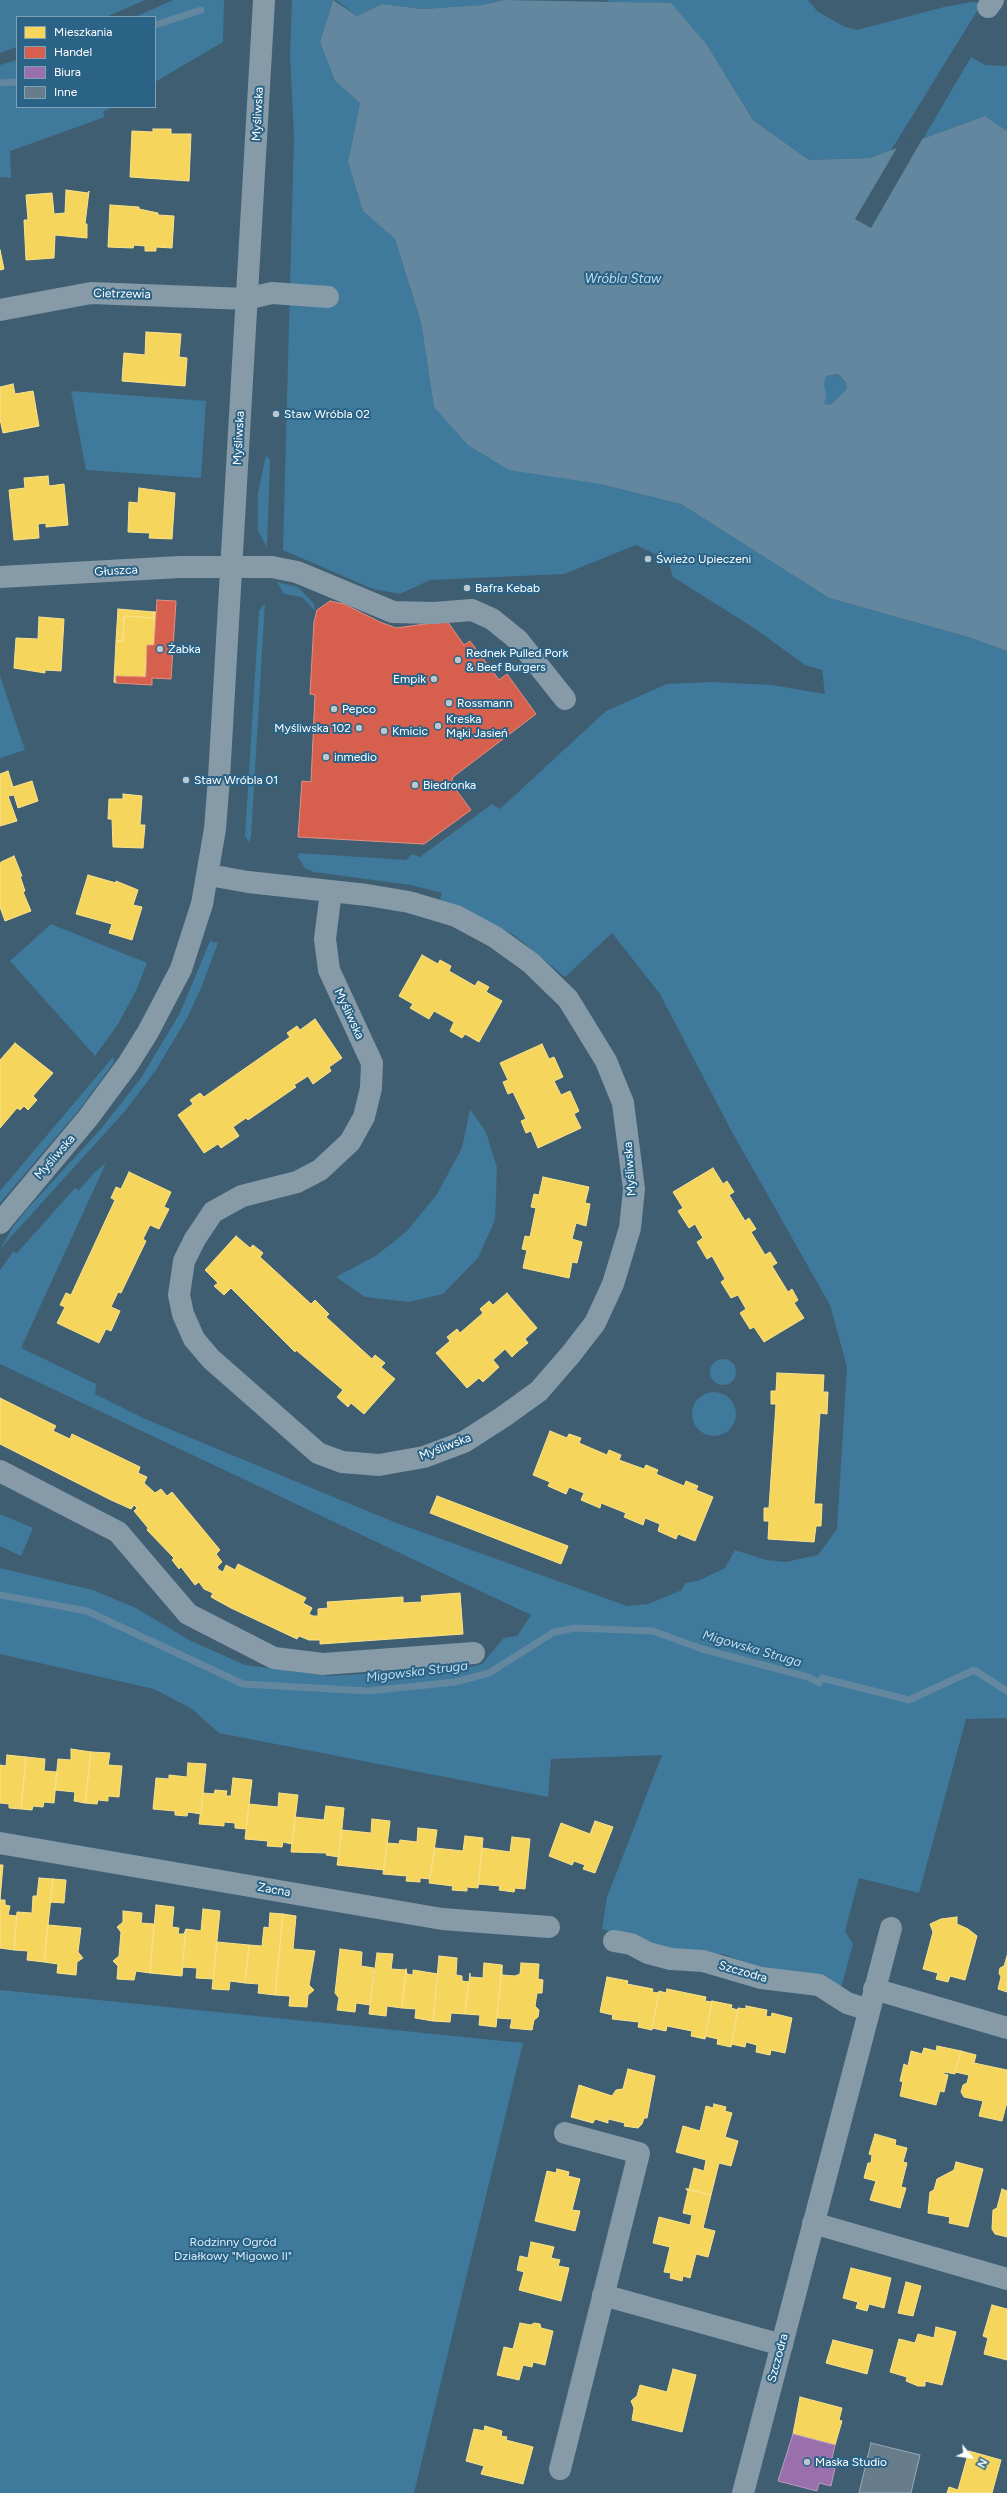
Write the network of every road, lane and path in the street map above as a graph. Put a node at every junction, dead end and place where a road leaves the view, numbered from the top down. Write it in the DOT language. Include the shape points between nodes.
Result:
graph roads {
  1 [pos="264,0"];
  2 [pos="328,297"];
  3 [pos="246,300"];
  4 [pos="0,310"];
  5 [pos="231,567"];
  6 [pos="0,577"];
  7 [pos="564,699"];
  8 [pos="209,875"];
  9 [pos="331,891"];
  10 [pos="0,1223"];
  11 [pos="0,1471"];
  12 [pos="474,1653"];
  13 [pos="0,1843"];
  14 [pos="549,1927"];
  15 [pos="891,1928"];
  16 [pos="614,1941"];
  17 [pos="874,1989"];
  18 [pos="869,2010"];
  19 [pos="1007,2028"];
  20 [pos="565,2133"];
  21 [pos="813,2223"];
  22 [pos="1007,2279"];
  23 [pos="603,2295"];
  24 [pos="782,2345"];
  25 [pos="560,2469"];
  26 [pos="743,2493"];
  1 -- 3 [label="street, Myśliwska"];
  2 -- 3 [label="street, Cietrzewia" via="272,293"];
  3 -- 4 [label="street, Cietrzewia" via="91,293"];
  3 -- 5 [label="street, Myśliwska"];
  5 -- 6 [label="street, Głuszca" via="180,567"];
  5 -- 7 [label="street, Głuszca" via="272,567 297,572 393,612 434,613 472,610 492,618 518,640"];
  5 -- 8 [label="street, Myśliwska" via="219,778"];
  8 -- 9 [label="street, Myśliwska"];
  8 -- 10 [label="street, Myśliwska" via="190,945 148,1032 107,1094"];
  9 -- 9 [label="street, Myśliwska" via="409,902 456,916 501,941 531,963 568,999 606,1061 623,1103 634,1188 629,1237 614,1284 595,1323 539,1391 464,1442 424,1457 379,1465 342,1462 318,1453 211,1359 194,1339 183,1314 179,1294 184,1261 194,1239 213,1212 242,1196 297,1182 320,1170 350,1142 364,1117 371,1088 372,1063 329,970 325,939"];
  11 -- 12 [label="street" via="118,1532 188,1614 274,1658 322,1664"];
  13 -- 14 [label="street, Zacna" via="442,1919"];
  15 -- 17 [label="street, Szczodra"];
  16 -- 18 [label="street, Szczodra" via="671,1959 703,1961 761,1978 819,1985 847,2003"];
  17 -- 18 [label="street, Szczodra"];
  17 -- 19 [label="street"];
  18 -- 21 [label="street, Szczodra"];
  20 -- 23 [label="street" via="639,2153"];
  21 -- 22 [label="street"];
  21 -- 24 [label="street, Szczodra"];
  23 -- 24 [label="street"];
  23 -- 25 [label="street"];
  24 -- 26 [label="street, Szczodra"];
}
